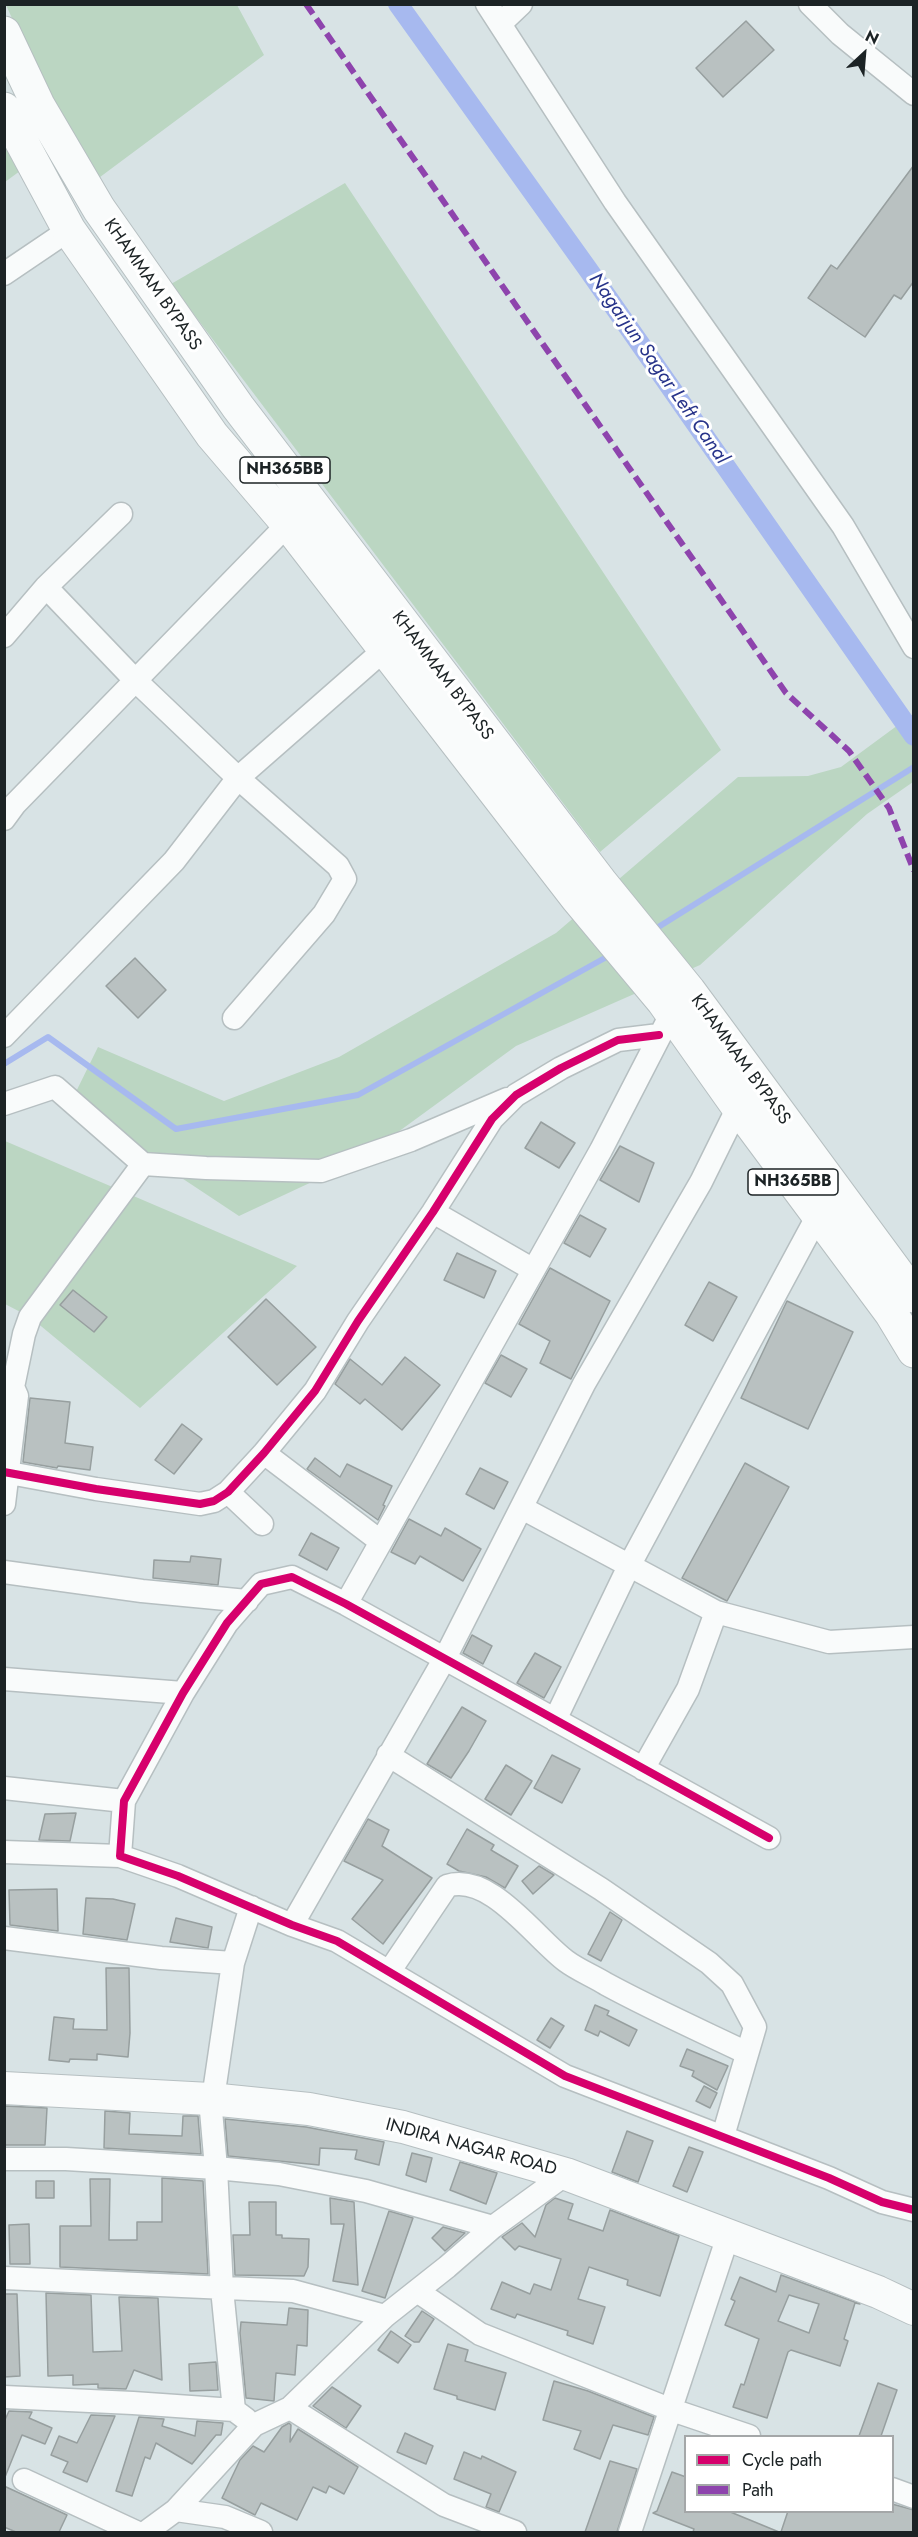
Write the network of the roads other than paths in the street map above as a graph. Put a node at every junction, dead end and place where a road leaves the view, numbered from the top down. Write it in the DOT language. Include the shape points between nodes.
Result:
graph roads {
  1 [pos="487,4"];
  2 [pos="521,4"];
  3 [pos="810,4"];
  4 [pos="500,24"];
  5 [pos="4,33"];
  6 [pos="914,94"];
  7 [pos="4,109"];
  8 [pos="69,230"];
  9 [pos="4,274"];
  10 [pos="121,514"];
  11 [pos="288,524"];
  12 [pos="46,587"];
  13 [pos="4,636"];
  14 [pos="914,647"];
  15 [pos="384,650"];
  16 [pos="135,680"];
  17 [pos="238,778"];
  18 [pos="4,819"];
  19 [pos="590,891"];
  20 [pos="669,1007"];
  21 [pos="234,1018"];
  22 [pos="4,1036"];
  23 [pos="516,1095"];
  24 [pos="4,1104"];
  25 [pos="738,1107"];
  26 [pos="143,1164"];
  27 [pos="433,1212"];
  28 [pos="818,1215"];
  29 [pos="532,1269"];
  30 [pos="914,1296"];
  31 [pos="914,1351"];
  32 [pos="9,1383"];
  33 [pos="264,1454"];
  34 [pos="7,1472"];
  35 [pos="228,1492"];
  36 [pos="4,1504"];
  37 [pos="522,1508"];
  38 [pos="262,1524"];
  39 [pos="380,1541"];
  40 [pos="629,1566"];
  41 [pos="4,1572"];
  42 [pos="247,1601"];
  43 [pos="346,1604"];
  44 [pos="716,1612"];
  45 [pos="914,1637"];
  46 [pos="445,1658"];
  47 [pos="4,1679"];
  48 [pos="183,1693"];
  49 [pos="555,1720"];
  50 [pos="388,1755"];
  51 [pos="643,1769"];
  52 [pos="4,1788"];
  53 [pos="124,1801"];
  54 [pos="769,1838"];
  55 [pos="4,1852"];
  56 [pos="120,1856"];
  57 [pos="251,1907"];
  58 [pos="292,1925"];
  59 [pos="4,1938"];
  60 [pos="232,1963"];
  61 [pos="389,1972"];
  62 [pos="747,2052"];
  63 [pos="4,2070"];
  64 [pos="4,2088"];
  65 [pos="212,2092"];
  66 [pos="723,2136"];
  67 [pos="4,2159"];
  68 [pos="216,2168"];
  69 [pos="566,2174"];
  70 [pos="914,2210"];
  71 [pos="493,2227"];
  72 [pos="728,2236"];
  73 [pos="4,2278"];
  74 [pos="914,2287"];
  75 [pos="222,2289"];
  76 [pos="417,2291"];
  77 [pos="914,2309"];
  78 [pos="385,2316"];
  79 [pos="4,2397"];
  80 [pos="290,2408"];
  81 [pos="234,2410"];
  82 [pos="672,2410"];
  83 [pos="254,2425"];
  84 [pos="746,2435"];
  85 [pos="24,2480"];
  86 [pos="894,2490"];
  87 [pos="914,2497"];
  88 [pos="176,2510"];
  89 [pos="136,2532"];
  90 [pos="146,2532"];
  91 [pos="261,2532"];
  92 [pos="515,2532"];
  93 [pos="630,2532"];
  1 -- 4 [label="street"];
  2 -- 4 [label="street"];
  3 -- 6 [label="street" via="840,34"];
  4 -- 14 [label="street" via="615,202 843,526"];
  5 -- 19 [label="highway, KHAMMAM BYPASS / NH365BB" via="38,105 99,209"];
  7 -- 8 [label="highway, KHAMMAM BYPASS / NH365BB"];
  8 -- 9 [label="street"];
  8 -- 11 [label="highway, KHAMMAM BYPASS / NH365BB" via="212,435"];
  10 -- 12 [label="street"];
  11 -- 15 [label="highway, KHAMMAM BYPASS / NH365BB"];
  11 -- 16 [label="street"];
  12 -- 13 [label="street"];
  12 -- 16 [label="street"];
  15 -- 17 [label="street"];
  15 -- 19 [label="highway, KHAMMAM BYPASS / NH365BB"];
  16 -- 17 [label="street"];
  16 -- 18 [label="street"];
  17 -- 21 [label="street" via="338,866 345,879 324,914"];
  17 -- 22 [label="street" via="174,861"];
  19 -- 20 [label="highway, KHAMMAM BYPASS / NH365BB"];
  20 -- 23 [label="street" via="618,1040"];
  20 -- 25 [label="highway, KHAMMAM BYPASS / NH365BB"];
  20 -- 29 [label="street" via="601,1150"];
  20 -- 30 [label="highway, KHAMMAM BYPASS / NH365BB" via="752,1079"];
  23 -- 26 [label="street" via="411,1140 321,1171"];
  23 -- 27 [label="street" via="492,1119"];
  24 -- 26 [label="street" via="55,1087"];
  25 -- 28 [label="highway, KHAMMAM BYPASS / NH365BB"];
  25 -- 37 [label="street" via="701,1182 585,1384"];
  26 -- 32 [label="street" via="30,1317"];
  27 -- 29 [label="street"];
  27 -- 33 [label="street" via="358,1320 315,1391"];
  28 -- 31 [label="highway, KHAMMAM BYPASS / NH365BB" via="891,1313"];
  28 -- 40 [label="street"];
  29 -- 39 [label="street"];
  32 -- 34 [label="street" via="17,1396"];
  33 -- 35 [label="street"];
  33 -- 39 [label="street"];
  34 -- 35 [label="street" via="200,1504"];
  34 -- 36 [label="street"];
  35 -- 38 [label="street"];
  37 -- 40 [label="street"];
  37 -- 46 [label="street"];
  39 -- 43 [label="street"];
  40 -- 44 [label="street"];
  40 -- 49 [label="street"];
  41 -- 42 [label="street"];
  42 -- 43 [label="street" via="261,1584 292,1577"];
  42 -- 48 [label="street" via="227,1623"];
  43 -- 46 [label="street"];
  44 -- 45 [label="street" via="830,1642"];
  44 -- 51 [label="street" via="688,1689"];
  46 -- 49 [label="street"];
  46 -- 50 [label="street"];
  47 -- 48 [label="street"];
  48 -- 53 [label="street"];
  49 -- 51 [label="street"];
  50 -- 58 [label="street"];
  50 -- 62 [label="street" via="601,1889 709,1963 732,1984 755,2027"];
  51 -- 54 [label="street"];
  52 -- 53 [label="street"];
  53 -- 56 [label="street"];
  55 -- 56 [label="street"];
  56 -- 57 [label="street"];
  57 -- 58 [label="street"];
  57 -- 60 [label="street"];
  58 -- 61 [label="street" via="337,1941"];
  59 -- 60 [label="street"];
  60 -- 65 [label="street"];
  61 -- 62 [label="street" via="447,1886 472,1885 511,1908 567,1962 636,2000"];
  61 -- 66 [label="street" via="565,2076"];
  62 -- 66 [label="street"];
  63 -- 65 [label="street, INDIRA NAGAR ROAD"];
  64 -- 65 [label="street, INDIRA NAGAR ROAD"];
  65 -- 68 [label="street"];
  65 -- 69 [label="street, INDIRA NAGAR ROAD" via="403,2127"];
  65 -- 74 [label="street, INDIRA NAGAR ROAD" via="381,2104 517,2144"];
  66 -- 70 [label="street" via="882,2202"];
  67 -- 68 [label="street"];
  68 -- 71 [label="street" via="279,2174 366,2191"];
  68 -- 75 [label="street"];
  69 -- 71 [label="street"];
  69 -- 72 [label="street, INDIRA NAGAR ROAD"];
  71 -- 76 [label="street"];
  72 -- 77 [label="street, INDIRA NAGAR ROAD"];
  72 -- 82 [label="street"];
  73 -- 75 [label="street"];
  75 -- 78 [label="street" via="293,2291"];
  75 -- 81 [label="street"];
  76 -- 78 [label="street"];
  76 -- 82 [label="street" via="480,2334"];
  78 -- 80 [label="street"];
  79 -- 81 [label="street"];
  80 -- 83 [label="street"];
  80 -- 92 [label="street" via="444,2505"];
  81 -- 83 [label="street"];
  82 -- 84 [label="street"];
  82 -- 93 [label="street"];
  83 -- 88 [label="street"];
  85 -- 89 [label="street"];
  86 -- 87 [label="street"];
  88 -- 90 [label="street"];
  88 -- 91 [label="street" via="225,2517"];
}
